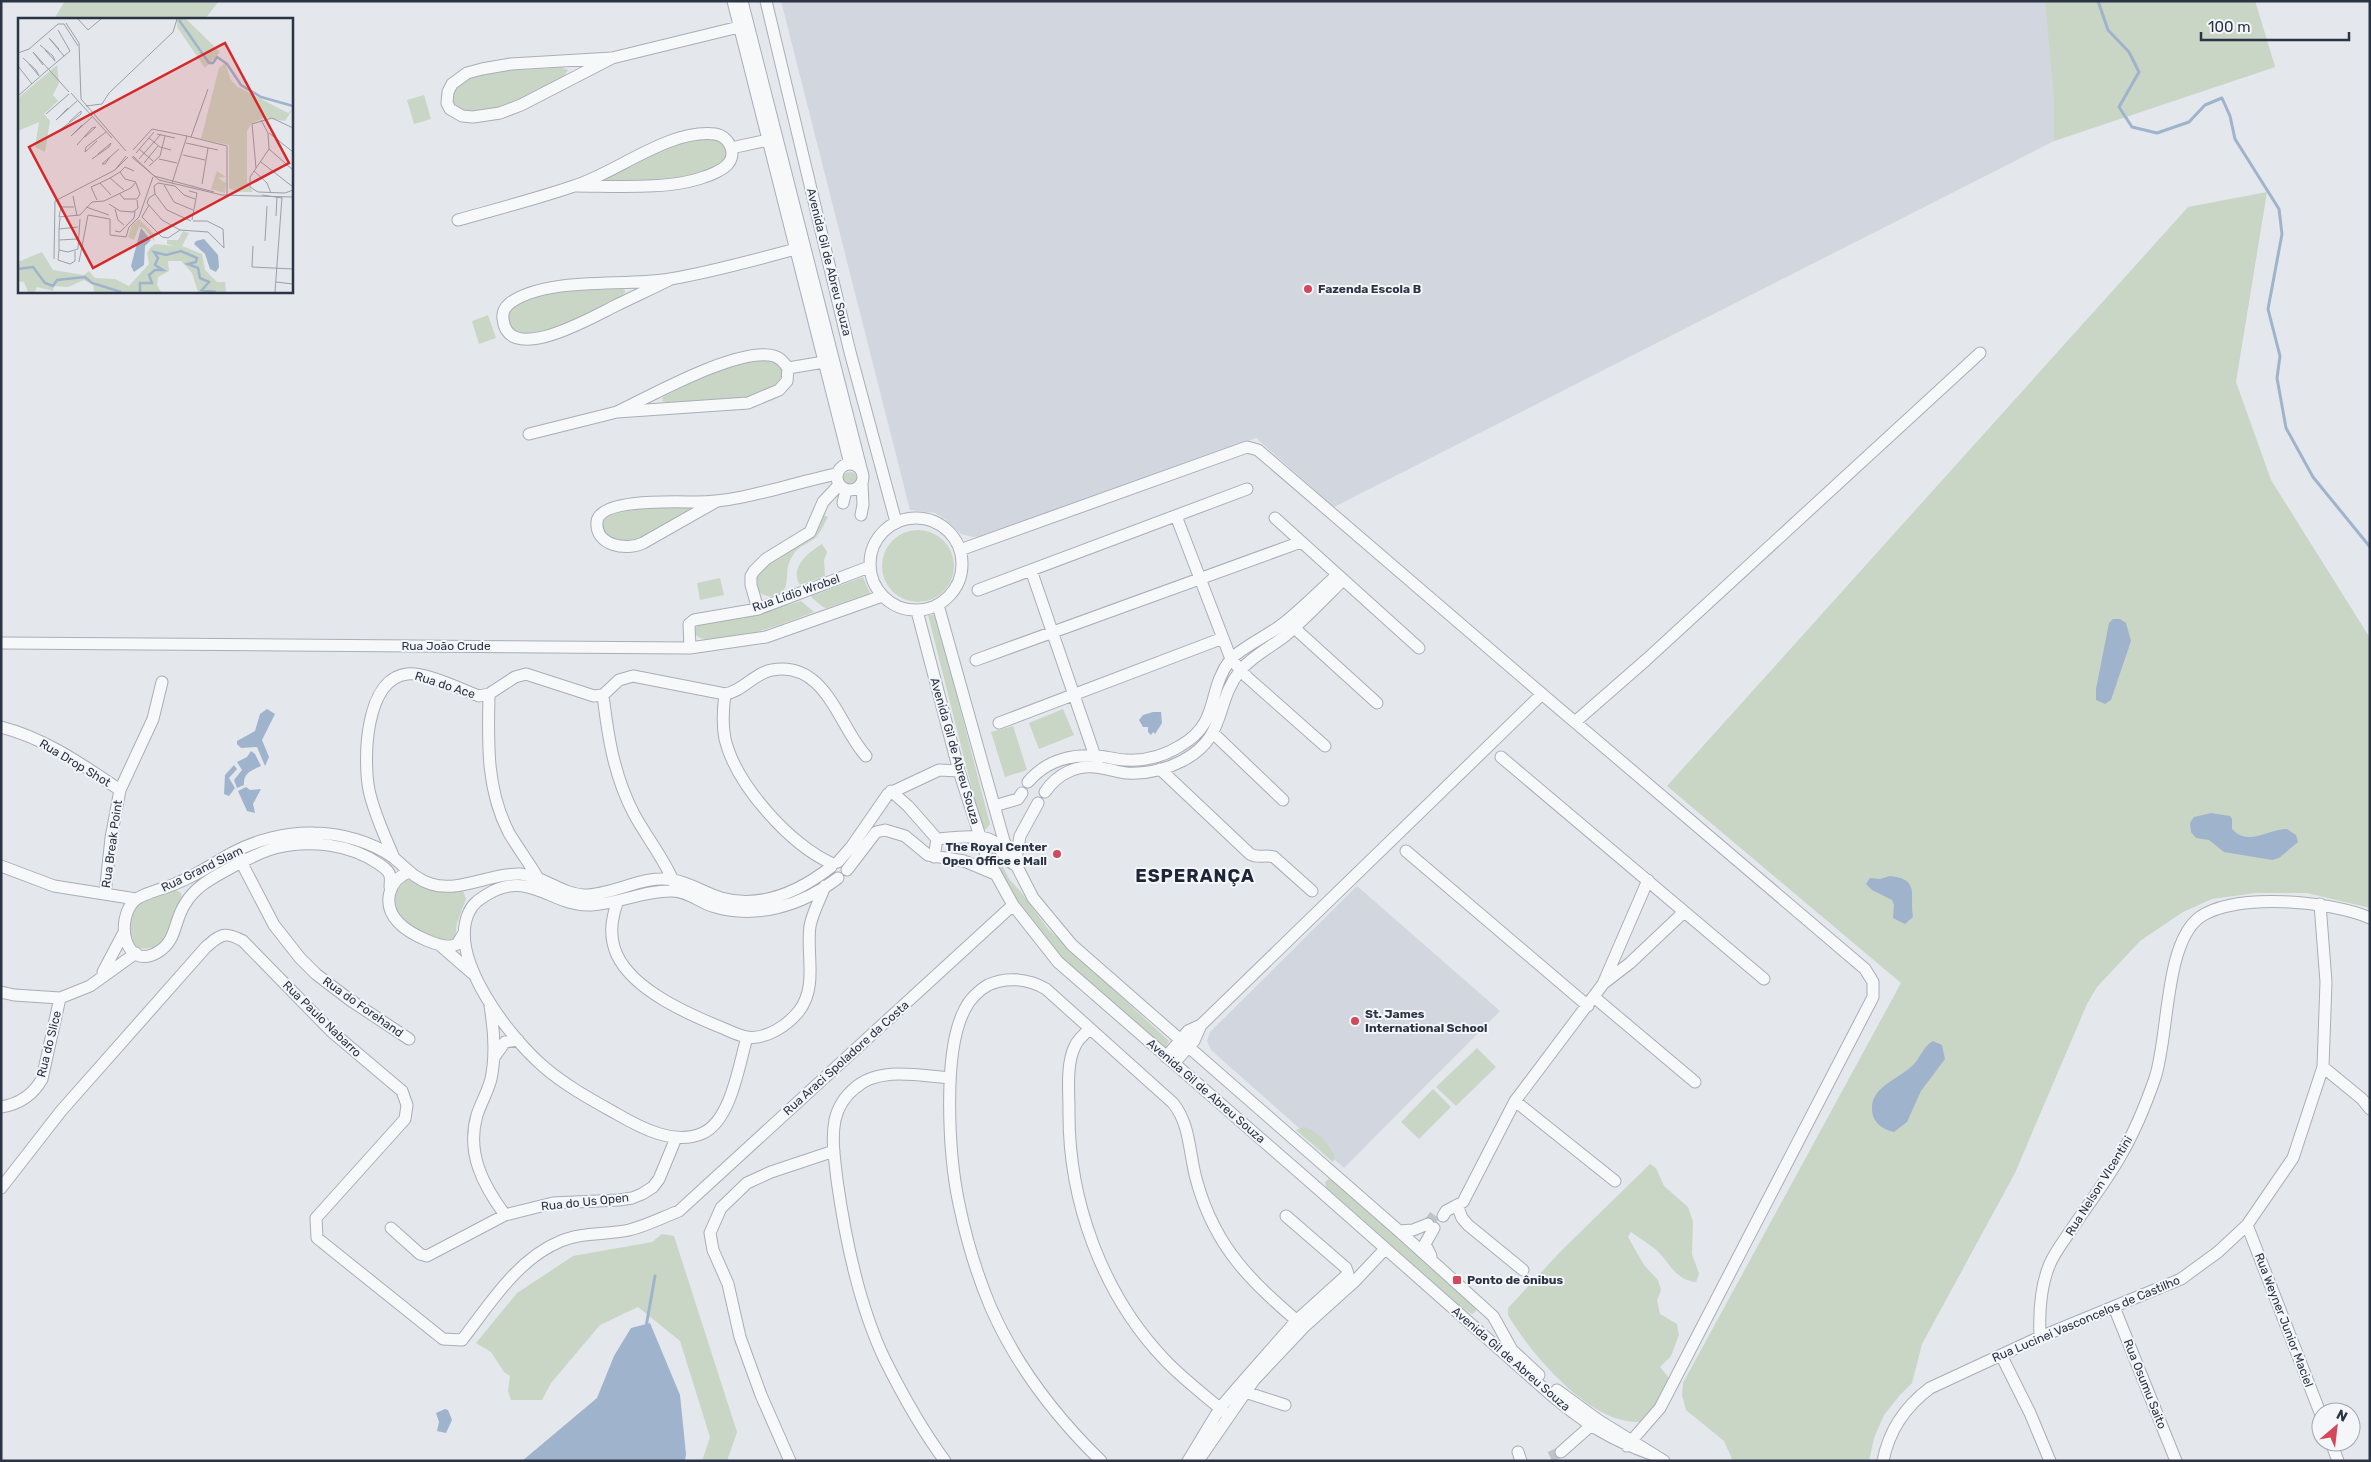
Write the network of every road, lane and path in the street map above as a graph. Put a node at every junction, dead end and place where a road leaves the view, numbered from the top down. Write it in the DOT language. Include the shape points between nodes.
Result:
graph roads {
  1 [pos="733,1"];
  2 [pos="742,1"];
  3 [pos="766,1"];
  4 [pos="739,27"];
  5 [pos="612,58"];
  6 [pos="566,62"];
  7 [pos="571,78"];
  8 [pos="768,140"];
  9 [pos="731,148"];
  10 [pos="604,180"];
  11 [pos="458,220"];
  12 [pos="796,249"];
  13 [pos="669,280"];
  14 [pos="623,284"];
  15 [pos="629,299"];
  16 [pos="1980,353"];
  17 [pos="824,362"];
  18 [pos="788,368"];
  19 [pos="659,392"];
  20 [pos="662,409"];
  21 [pos="617,412"];
  22 [pos="529,434"];
  23 [pos="850,464"];
  24 [pos="862,477"];
  25 [pos="841,483"];
  26 [pos="1247,489"];
  27 [pos="843,503"];
  28 [pos="697,507"];
  29 [pos="861,515"];
  30 [pos="1176,516"];
  31 [pos="1275,518"];
  32 [pos="896,522"];
  33 [pos="1301,542"];
  34 [pos="960,550"];
  35 [pos="869,567"];
  36 [pos="1031,570"];
  37 [pos="1200,578"];
  38 [pos="1340,578"];
  39 [pos="978,590"];
  40 [pos="882,596"];
  41 [pos="938,605"];
  42 [pos="758,609"];
  43 [pos="917,610"];
  44 [pos="1290,624"];
  45 [pos="1054,631"];
  46 [pos="1223,638"];
  47 [pos="1,642"];
  48 [pos="690,648"];
  49 [pos="1419,648"];
  50 [pos="1231,659"];
  51 [pos="976,660"];
  52 [pos="1240,670"];
  53 [pos="162,682"];
  54 [pos="489,694"];
  55 [pos="724,694"];
  56 [pos="1075,694"];
  57 [pos="1542,694"];
  58 [pos="603,695"];
  59 [pos="1377,704"];
  60 [pos="1575,722"];
  61 [pos="999,724"];
  62 [pos="1,727"];
  63 [pos="1213,733"];
  64 [pos="1325,746"];
  65 [pos="866,756"];
  66 [pos="1095,756"];
  67 [pos="1501,757"];
  68 [pos="1099,767"];
  69 [pos="1160,769"];
  70 [pos="959,771"];
  71 [pos="1028,782"];
  72 [pos="120,790"];
  73 [pos="891,792"];
  74 [pos="1045,792"];
  75 [pos="1022,793"];
  76 [pos="1283,800"];
  77 [pos="1038,804"];
  78 [pos="994,806"];
  79 [pos="376,812"];
  80 [pos="980,837"];
  81 [pos="937,839"];
  82 [pos="372,846"];
  83 [pos="235,851"];
  84 [pos="1406,851"];
  85 [pos="934,857"];
  86 [pos="394,858"];
  87 [pos="241,862"];
  88 [pos="834,864"];
  89 [pos="1015,865"];
  90 [pos="1,866"];
  91 [pos="409,872"];
  92 [pos="842,874"];
  93 [pos="995,874"];
  94 [pos="673,880"];
  95 [pos="1648,880"];
  96 [pos="177,884"];
  97 [pos="461,884"];
  98 [pos="539,884"];
  99 [pos="390,887"];
  100 [pos="824,888"];
  101 [pos="678,891"];
  102 [pos="1312,891"];
  103 [pos="105,894"];
  104 [pos="136,899"];
  105 [pos="187,900"];
  106 [pos="476,902"];
  107 [pos="617,903"];
  108 [pos="2320,904"];
  109 [pos="1013,905"];
  110 [pos="1684,912"];
  111 [pos="2370,918"];
  112 [pos="464,933"];
  113 [pos="123,934"];
  114 [pos="440,946"];
  115 [pos="136,953"];
  116 [pos="477,977"];
  117 [pos="1764,979"];
  118 [pos="96,981"];
  119 [pos="1603,984"];
  120 [pos="1,992"];
  121 [pos="60,998"];
  122 [pos="1591,1001"];
  123 [pos="490,1004"];
  124 [pos="1090,1029"];
  125 [pos="747,1037"];
  126 [pos="409,1039"];
  127 [pos="518,1040"];
  128 [pos="1184,1044"];
  129 [pos="493,1060"];
  130 [pos="1170,1060"];
  131 [pos="2323,1067"];
  132 [pos="950,1078"];
  133 [pos="1695,1082"];
  134 [pos="1515,1101"];
  135 [pos="1,1107"];
  136 [pos="2370,1109"];
  137 [pos="676,1138"];
  138 [pos="834,1151"];
  139 [pos="1615,1181"];
  140 [pos="1,1188"];
  141 [pos="1457,1205"];
  142 [pos="1440,1214"];
  143 [pos="505,1215"];
  144 [pos="1286,1216"];
  145 [pos="2247,1225"];
  146 [pos="391,1228"];
  147 [pos="1399,1231"];
  148 [pos="1384,1248"];
  149 [pos="1438,1266"];
  150 [pos="1523,1270"];
  151 [pos="1451,1307"];
  152 [pos="1483,1307"];
  153 [pos="2114,1307"];
  154 [pos="1301,1324"];
  155 [pos="2040,1337"];
  156 [pos="462,1340"];
  157 [pos="2001,1355"];
  158 [pos="1245,1392"];
  159 [pos="2316,1402"];
  160 [pos="1285,1405"];
  161 [pos="1224,1412"];
  162 [pos="1594,1423"];
  163 [pos="1630,1443"];
  164 [pos="1560,1452"];
  165 [pos="1659,1458"];
  166 [pos="790,1461"];
  167 [pos="945,1461"];
  168 [pos="1101,1461"];
  169 [pos="1188,1461"];
  170 [pos="1198,1461"];
  171 [pos="1883,1461"];
  172 [pos="2050,1461"];
  173 [pos="2176,1461"];
  1 -- 4 [label="street"];
  2 -- 24 [label="street"];
  3 -- 32 [label="street, Avenida Gil de Abreu Souza" via="848,343"];
  4 -- 5 [label="street"];
  4 -- 8 [label="street"];
  5 -- 6 [label="street"];
  5 -- 7 [label="street"];
  6 -- 7 [label="street"];
  6 -- 7 [label="street" via="511,64 467,73 452,84 447,103 450,109 462,116 500,113"];
  8 -- 9 [label="street"];
  8 -- 12 [label="street"];
  9 -- 10 [label="street" via="732,154 726,166 704,177 680,183"];
  9 -- 10 [label="street" via="727,139 720,135 696,135 662,144"];
  10 -- 11 [label="street"];
  12 -- 13 [label="street"];
  12 -- 17 [label="street"];
  13 -- 14 [label="street"];
  13 -- 15 [label="street"];
  14 -- 15 [label="street"];
  14 -- 15 [label="street" via="534,292 507,306 503,314 504,328 510,334 529,340 546,337"];
  16 -- 60 [label="street"];
  17 -- 18 [label="street"];
  17 -- 23 [label="street"];
  18 -- 19 [label="street" via="781,360 769,355 724,361"];
  18 -- 20 [label="street" via="787,381 779,390 748,403"];
  19 -- 20 [label="street"];
  19 -- 21 [label="street"];
  20 -- 21 [label="street"];
  21 -- 22 [label="street"];
  23 -- 24 [label="street" via="859,468"];
  23 -- 25 [label="street" via="842,467"];
  24 -- 25 [label="street" via="857,489"];
  24 -- 29 [label="street"];
  25 -- 27 [label="street"];
  25 -- 28 [label="street" via="717,501"];
  25 -- 42 [label="street" via="823,502 810,532 754,571 751,585"];
  26 -- 30 [label="street"];
  28 -- 28 [label="street" via="628,504 608,508 599,516 598,526 610,543 631,548 643,544"];
  30 -- 36 [label="street"];
  30 -- 37 [label="street"];
  31 -- 33 [label="street"];
  32 -- 34 [label="street" via="917,518 937,523 949,531"];
  32 -- 35 [label="street" via="875,540"];
  33 -- 37 [label="street"];
  33 -- 38 [label="street"];
  34 -- 41 [label="street" via="962,571 958,585"];
  34 -- 57 [label="street" via="1252,447"];
  35 -- 40 [label="street" via="875,587"];
  35 -- 42 [label="street, Rua Lídio Wrobel"];
  36 -- 39 [label="street"];
  36 -- 45 [label="street"];
  37 -- 45 [label="street"];
  37 -- 46 [label="street"];
  38 -- 44 [label="street"];
  38 -- 49 [label="street"];
  40 -- 43 [label="street" via="904,609"];
  40 -- 48 [label="street, Rua João Crude" via="766,637"];
  41 -- 43 [label="street"];
  41 -- 78 [label="street, Avenida Gil de Abreu Souza"];
  42 -- 48 [label="street, Rua Lídio Wrobel" via="691,622"];
  43 -- 70 [label="street, Avenida Gil de Abreu Souza"];
  44 -- 50 [label="street"];
  44 -- 52 [label="street"];
  44 -- 59 [label="street"];
  45 -- 51 [label="street"];
  45 -- 56 [label="street"];
  46 -- 50 [label="street"];
  46 -- 56 [label="street"];
  47 -- 48 [label="street, Rua João Crude"];
  50 -- 52 [label="street"];
  50 -- 66 [label="street" via="1216,689 1207,723 1182,746 1140,760"];
  52 -- 63 [label="street"];
  52 -- 64 [label="street"];
  53 -- 72 [label="street, Rua Break Point" via="153,719"];
  54 -- 58 [label="street" via="515,677 526,674 594,696"];
  54 -- 79 [label="street, Rua do Ace" via="479,696 416,674 398,676 389,681 373,711 367,748 367,776"];
  54 -- 98 [label="street" via="488,752 494,792 510,834"];
  55 -- 58 [label="street" via="633,676 620,680"];
  55 -- 65 [label="street" via="772,670 802,674 825,691 856,745"];
  55 -- 88 [label="street" via="726,740 744,780 785,831 817,857"];
  56 -- 61 [label="street"];
  56 -- 66 [label="street"];
  57 -- 60 [label="street"];
  57 -- 128 [label="street" via="1201,1025 1188,1031"];
  58 -- 94 [label="street" via="609,741 620,784"];
  60 -- 163 [label="street" via="1865,969 1873,982 1873,997 1664,1399"];
  62 -- 72 [label="street, Rua Drop Shot" via="48,745"];
  63 -- 69 [label="street" via="1195,753"];
  63 -- 76 [label="street"];
  66 -- 68 [label="street"];
  66 -- 71 [label="street" via="1070,756 1049,763"];
  67 -- 95 [label="street"];
  68 -- 69 [label="street" via="1128,773"];
  68 -- 74 [label="street" via="1065,772"];
  69 -- 102 [label="street" via="1250,854 1259,858 1274,857"];
  70 -- 73 [label="street, Rua Grand Slam" via="939,770"];
  70 -- 80 [label="street, Avenida Gil de Abreu Souza"];
  72 -- 103 [label="street, Rua Break Point"];
  73 -- 81 [label="street"];
  73 -- 88 [label="street, Rua Grand Slam" via="854,844"];
  75 -- 78 [label="street" via="1018,799"];
  77 -- 89 [label="street" via="1020,836"];
  78 -- 89 [label="street, Avenida Gil de Abreu Souza"];
  79 -- 82 [label="street, Rua do Ace"];
  79 -- 86 [label="street, Rua do Ace"];
  80 -- 81 [label="street"];
  80 -- 89 [label="street" via="992,840 1005,858"];
  80 -- 93 [label="street, Avenida Gil de Abreu Souza"];
  81 -- 85 [label="street"];
  82 -- 83 [label="street, Rua Grand Slam" via="334,835 312,833 275,838"];
  82 -- 86 [label="street, Rua Grand Slam"];
  83 -- 87 [label="street, Rua do Forehand"];
  83 -- 96 [label="street, Rua Grand Slam"];
  84 -- 122 [label="street"];
  85 -- 92 [label="street, Rua Grand Slam" via="905,836 881,830"];
  85 -- 93 [label="street" via="964,861"];
  86 -- 91 [label="street, Rua Grand Slam"];
  87 -- 99 [label="street, Rua Grand Slam" via="285,846 332,846 362,854 386,868"];
  87 -- 105 [label="street, Rua Grand Slam" via="204,882"];
  87 -- 126 [label="street, Rua do Forehand" via="274,926 300,958 350,1000"];
  88 -- 92 [label="street" via="845,865"];
  88 -- 94 [label="street, Rua Grand Slam" via="810,884 758,901 720,898"];
  88 -- 100 [label="street"];
  89 -- 128 [label="street, Avenida Gil de Abreu Souza" via="1033,898 1072,945"];
  90 -- 103 [label="street" via="54,886"];
  91 -- 97 [label="street, Rua Grand Slam" via="438,886"];
  91 -- 99 [label="street" via="398,877"];
  92 -- 100 [label="street, Rua Grand Slam"];
  93 -- 109 [label="street, Avenida Gil de Abreu Souza"];
  94 -- 98 [label="street, Rua Grand Slam" via="657,880 583,895"];
  94 -- 101 [label="street"];
  95 -- 110 [label="street"];
  95 -- 119 [label="street"];
  96 -- 104 [label="street, Rua Grand Slam"];
  96 -- 105 [label="street" via="182,887"];
  97 -- 98 [label="street, Rua Grand Slam" via="519,874"];
  97 -- 106 [label="street"];
  98 -- 106 [label="street, Rua Grand Slam" via="496,890"];
  98 -- 107 [label="street, Rua Grand Slam" via="565,902 579,905"];
  99 -- 114 [label="street, Rua Grand Slam" via="391,909 399,923"];
  100 -- 101 [label="street, Rua Grand Slam" via="788,905 747,911 722,909"];
  100 -- 125 [label="street" via="811,924 810,979 801,1009 786,1024 767,1034"];
  101 -- 107 [label="street, Rua Grand Slam"];
  103 -- 104 [label="street"];
  104 -- 113 [label="street" via="128,913"];
  105 -- 115 [label="street, Rua Grand Slam" via="166,946 156,954 142,956"];
  106 -- 112 [label="street" via="468,914"];
  107 -- 125 [label="street" via="612,938 617,955 629,971 677,1008"];
  108 -- 111 [label="street, Rua Nelson VIcentini"];
  108 -- 131 [label="street, Rua Lucinei Vasconcelos de Castilho" via="2326,982"];
  108 -- 155 [label="street, Rua Nelson VIcentini" via="2280,901 2220,907 2199,918 2183,939 2170,988 2156,1078 2121,1155 2049,1265 2041,1293"];
  109 -- 130 [label="street, Avenida Gil de Abreu Souza" via="1058,962"];
  109 -- 156 [label="street, Rua Araci Spoladore da Costa" via="679,1211 629,1230 562,1240 534,1256 508,1281"];
  110 -- 117 [label="street"];
  110 -- 119 [label="street"];
  112 -- 114 [label="street" via="454,946"];
  112 -- 116 [label="street" via="468,960"];
  113 -- 115 [label="street" via="126,944"];
  113 -- 118 [label="street, Rua do Slice" via="110,962"];
  114 -- 116 [label="street, Rua Grand Slam"];
  115 -- 118 [label="street, Rua do Slice"];
  116 -- 123 [label="street"];
  118 -- 121 [label="street, Rua do Slice"];
  119 -- 122 [label="street"];
  120 -- 121 [label="street"];
  121 -- 135 [label="street, Rua do Slice" via="42,1078 36,1090 28,1097"];
  122 -- 133 [label="street"];
  122 -- 134 [label="street"];
  123 -- 127 [label="street"];
  123 -- 129 [label="street"];
  124 -- 132 [label="street" via="1046,989 1028,981 994,982 965,1008"];
  124 -- 154 [label="street" via="1179,1110 1188,1135 1201,1196 1215,1231 1249,1278"];
  124 -- 161 [label="street" via="1075,1044 1071,1057 1069,1130 1076,1182 1093,1246 1110,1281 1144,1335 1176,1371"];
  125 -- 137 [label="street" via="731,1096 722,1116 703,1133"];
  127 -- 129 [label="street" via="500,1046"];
  127 -- 137 [label="street" via="542,1066 574,1090 638,1125"];
  128 -- 130 [label="street"];
  128 -- 147 [label="street, Avenida Gil de Abreu Souza"];
  129 -- 143 [label="street" via="473,1142 482,1180"];
  130 -- 148 [label="street, Avenida Gil de Abreu Souza"];
  131 -- 136 [label="street"];
  131 -- 145 [label="street, Rua Lucinei Vasconcelos de Castilho" via="2293,1158"];
  132 -- 138 [label="street" via="891,1075 863,1082 847,1095 839,1109 834,1125"];
  132 -- 168 [label="street" via="958,1201 991,1307 1029,1375 1082,1443"];
  134 -- 139 [label="street"];
  134 -- 141 [label="street" via="1465,1200"];
  137 -- 143 [label="street, Rua do Us Open" via="659,1179 642,1194 619,1200 552,1203"];
  138 -- 166 [label="street" via="747,1183 721,1208 710,1233 713,1250 730,1291 740,1337"];
  138 -- 167 [label="street" via="845,1228 873,1326 885,1358"];
  140 -- 156 [label="street, Rua Paulo Nabarro" via="61,1111 206,947 219,936 231,934 243,941 331,1031 402,1091 407,1105 405,1119 316,1218 317,1238 443,1339"];
  141 -- 142 [label="street"];
  141 -- 150 [label="street" via="1468,1225"];
  143 -- 146 [label="street, Rua do Us Open" via="427,1256 420,1254"];
  144 -- 154 [label="street" via="1346,1268 1348,1274"];
  145 -- 153 [label="street, Rua Lucinei Vasconcelos de Castilho" via="2218,1252 2181,1279"];
  145 -- 159 [label="street, Rua Weyner Junior Maciel"];
  147 -- 149 [label="street, Avenida Gil de Abreu Souza"];
  147 -- 149 [label="street" via="1431,1226 1425,1244"];
  148 -- 151 [label="street, Avenida Gil de Abreu Souza"];
  148 -- 154 [label="street" via="1354,1282"];
  149 -- 152 [label="street, Avenida Gil de Abreu Souza"];
  151 -- 152 [label="street" via="1477,1318"];
  151 -- 162 [label="street, Avenida Gil de Abreu Souza" via="1550,1394"];
  152 -- 162 [label="street, Avenida Gil de Abreu Souza" via="1496,1319 1512,1350"];
  153 -- 155 [label="street, Rua Lucinei Vasconcelos de Castilho"];
  153 -- 173 [label="street, Rua Osumu Saito"];
  154 -- 158 [label="street"];
  154 -- 161 [label="street"];
  155 -- 157 [label="street, Rua Lucinei Vasconcelos de Castilho"];
  157 -- 171 [label="street, Rua Lucinei Vasconcelos de Castilho" via="1930,1388 1917,1398 1899,1418"];
  157 -- 172 [label="street"];
  158 -- 160 [label="street"];
  158 -- 161 [label="street"];
  161 -- 169 [label="street"];
  161 -- 170 [label="street"];
  162 -- 163 [label="street, Avenida Gil de Abreu Souza"];
  162 -- 164 [label="street"];
  163 -- 165 [label="street, Avenida Gil de Abreu Souza"];
}
